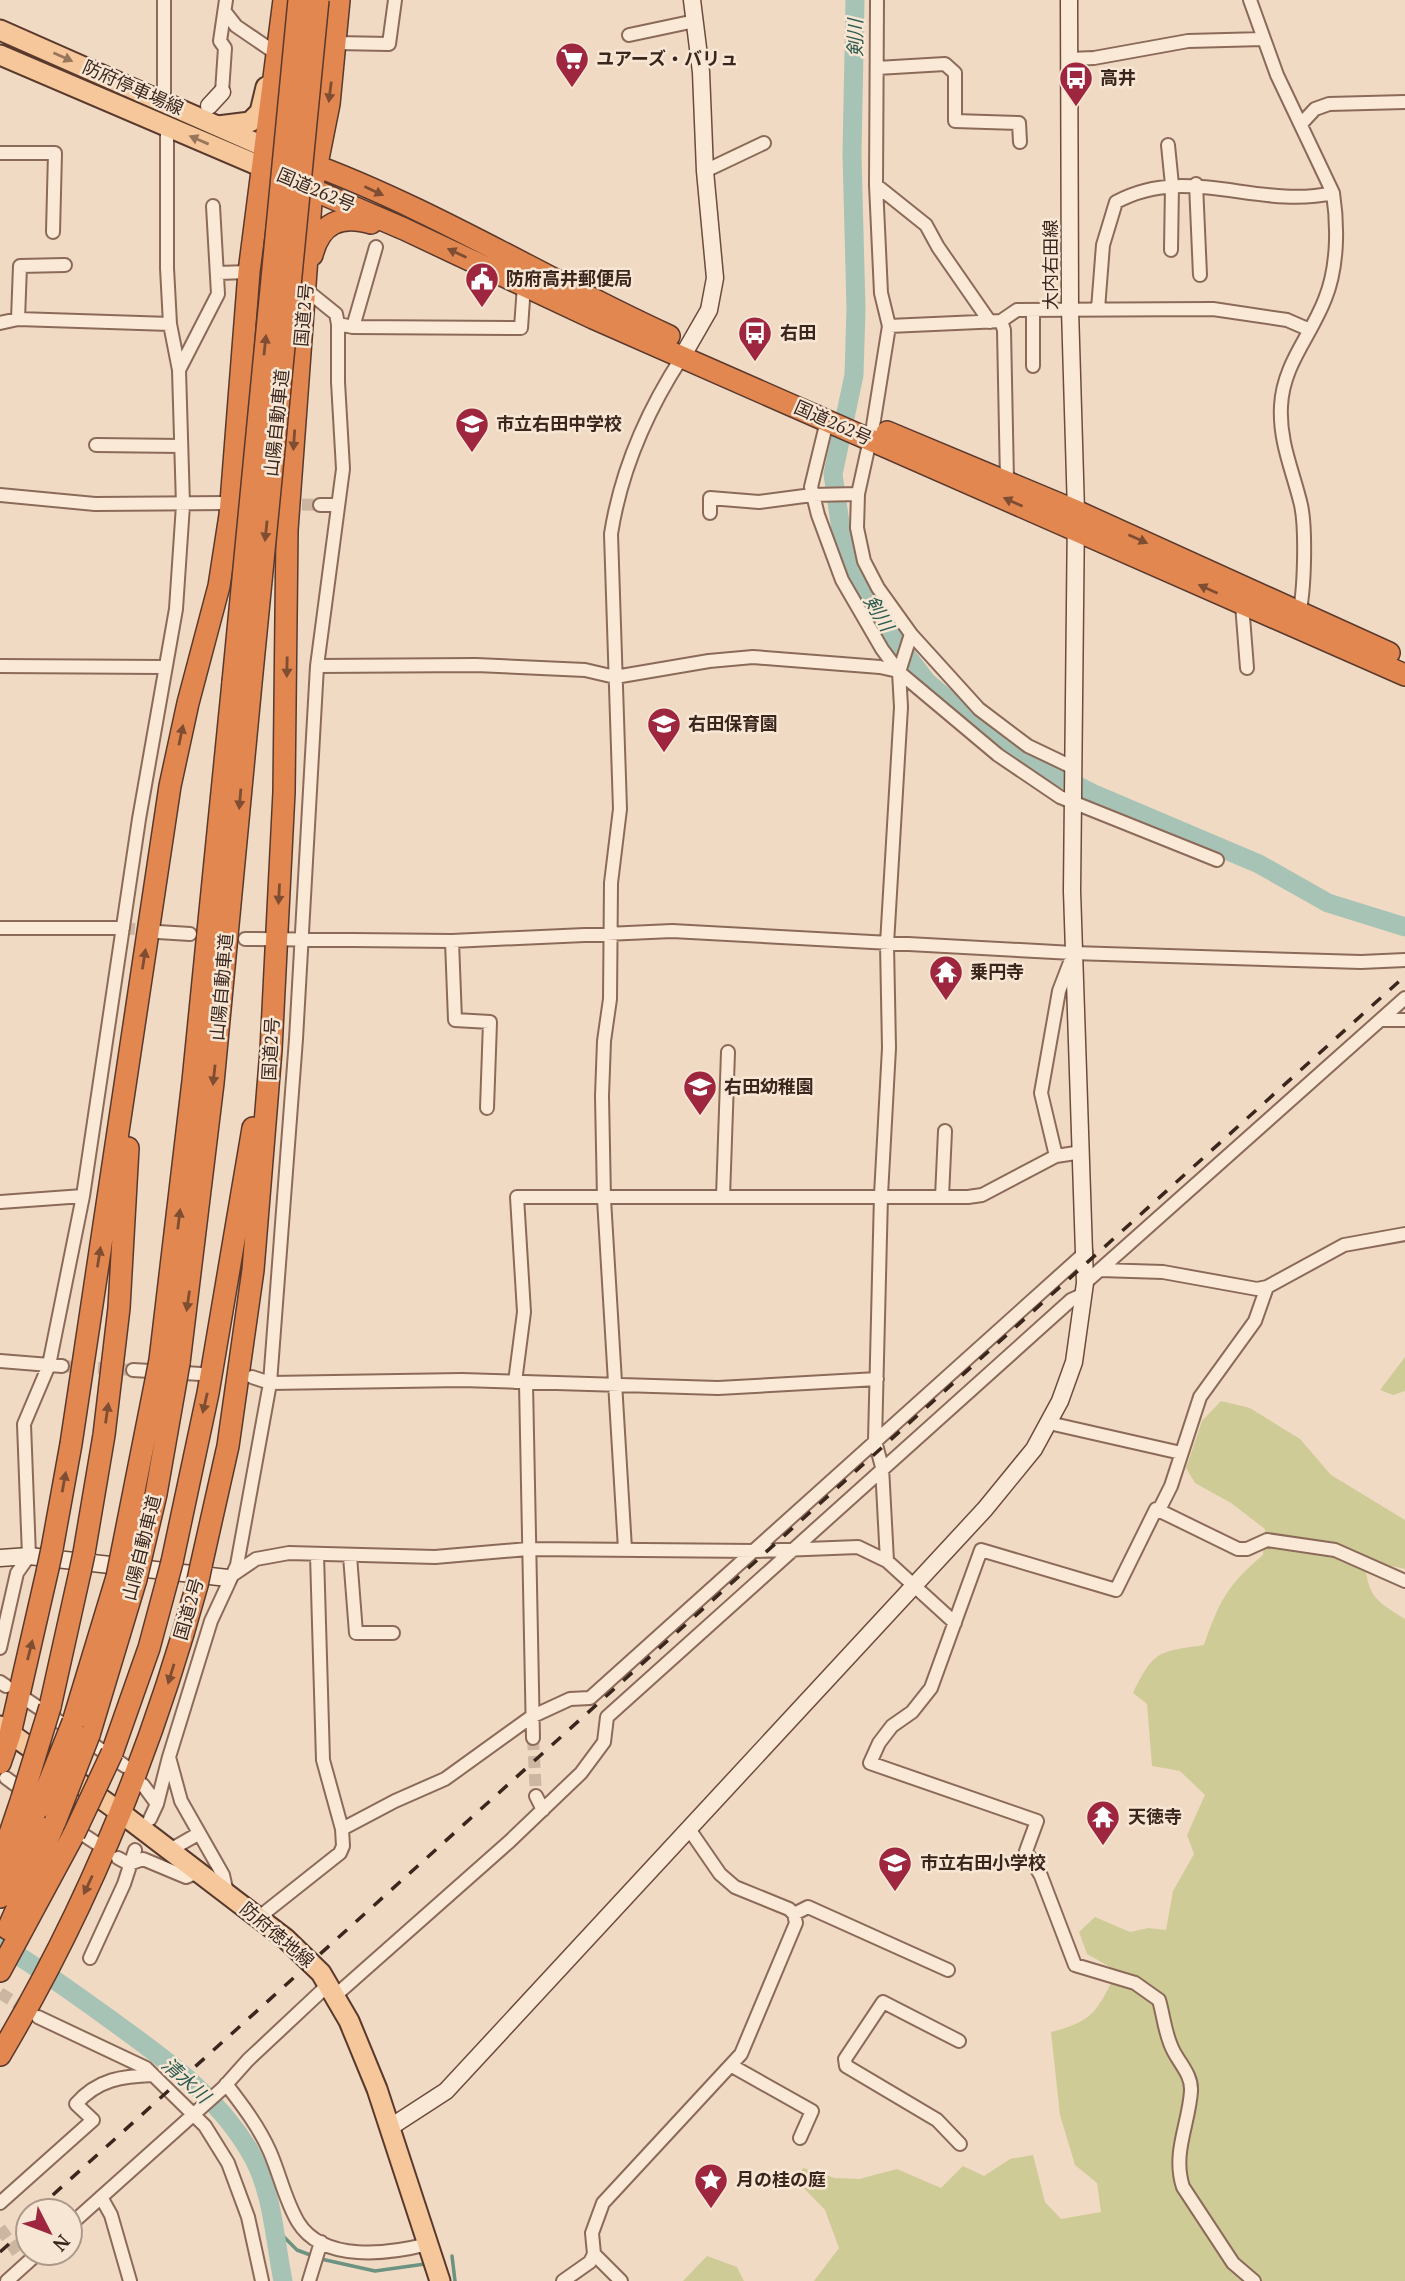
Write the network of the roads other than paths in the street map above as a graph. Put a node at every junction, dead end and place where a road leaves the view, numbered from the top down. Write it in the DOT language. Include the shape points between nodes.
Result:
graph roads {
  1 [pos="164,0"];
  2 [pos="284,0"];
  3 [pos="299,0"];
  4 [pos="318,0"];
  5 [pos="339,0"];
  6 [pos="395,0"];
  7 [pos="692,0"];
  8 [pos="877,0"];
  9 [pos="1069,0"];
  10 [pos="1254,2"];
  11 [pos="226,6"];
  12 [pos="695,21"];
  13 [pos="0,30"];
  14 [pos="629,35"];
  15 [pos="1264,39"];
  16 [pos="336,43"];
  17 [pos="0,55"];
  18 [pos="1069,59"];
  19 [pos="276,61"];
  20 [pos="877,68"];
  21 [pos="222,92"];
  22 [pos="163,101"];
  23 [pos="1405,102"];
  24 [pos="210,117"];
  25 [pos="1301,124"];
  26 [pos="167,126"];
  27 [pos="764,142"];
  28 [pos="1020,142"];
  29 [pos="1168,145"];
  30 [pos="0,153"];
  31 [pos="264,157"];
  32 [pos="315,165"];
  33 [pos="705,171"];
  34 [pos="343,177"];
  35 [pos="1196,184"];
  36 [pos="876,185"];
  37 [pos="1171,185"];
  38 [pos="313,190"];
  39 [pos="1333,193"];
  40 [pos="213,206"];
  41 [pos="404,229"];
  42 [pos="53,232"];
  43 [pos="376,247"];
  44 [pos="1171,250"];
  45 [pos="65,265"];
  46 [pos="249,272"];
  47 [pos="217,273"];
  48 [pos="1200,275"];
  49 [pos="306,282"];
  50 [pos="524,285"];
  51 [pos="1070,309"];
  52 [pos="1098,309"];
  53 [pos="1034,310"];
  54 [pos="18,319"];
  55 [pos="996,321"];
  56 [pos="0,323"];
  57 [pos="170,324"];
  58 [pos="338,324"];
  59 [pos="890,326"];
  60 [pos="353,327"];
  61 [pos="1310,330"];
  62 [pos="686,351"];
  63 [pos="243,353"];
  64 [pos="1033,366"];
  65 [pos="179,370"];
  66 [pos="831,418"];
  67 [pos="868,431"];
  68 [pos="96,445"];
  69 [pos="181,446"];
  70 [pos="1007,481"];
  71 [pos="858,494"];
  72 [pos="0,495"];
  73 [pos="812,495"];
  74 [pos="228,503"];
  75 [pos="183,505"];
  76 [pos="320,505"];
  77 [pos="338,505"];
  78 [pos="710,513"];
  79 [pos="1076,521"];
  80 [pos="1242,604"];
  81 [pos="1297,620"];
  82 [pos="910,637"];
  83 [pos="1405,660"];
  84 [pos="0,666"];
  85 [pos="317,666"];
  86 [pos="164,667"];
  87 [pos="900,667"];
  88 [pos="1247,668"];
  89 [pos="1405,676"];
  90 [pos="615,677"];
  91 [pos="242,682"];
  92 [pos="1074,770"];
  93 [pos="1074,799"];
  94 [pos="1217,860"];
  95 [pos="0,915"];
  96 [pos="0,928"];
  97 [pos="123,928"];
  98 [pos="158,932"];
  99 [pos="610,932"];
  100 [pos="190,934"];
  101 [pos="245,939"];
  102 [pos="276,941"];
  103 [pos="452,941"];
  104 [pos="300,942"];
  105 [pos="887,944"];
  106 [pos="1073,953"];
  107 [pos="1405,960"];
  108 [pos="274,973"];
  109 [pos="1405,998"];
  110 [pos="137,1005"];
  111 [pos="1383,1020"];
  112 [pos="1405,1020"];
  113 [pos="728,1052"];
  114 [pos="487,1108"];
  115 [pos="945,1131"];
  116 [pos="1082,1152"];
  117 [pos="1056,1156"];
  118 [pos="881,1195"];
  119 [pos="83,1196"];
  120 [pos="723,1197"];
  121 [pos="942,1197"];
  122 [pos="604,1199"];
  123 [pos="0,1202"];
  124 [pos="1405,1234"];
  125 [pos="1086,1252"];
  126 [pos="1100,1270"];
  127 [pos="1267,1287"];
  128 [pos="1085,1289"];
  129 [pos="0,1362"];
  130 [pos="55,1365"];
  131 [pos="133,1370"];
  132 [pos="201,1374"];
  133 [pos="252,1377"];
  134 [pos="877,1379"];
  135 [pos="520,1382"];
  136 [pos="270,1383"];
  137 [pos="614,1386"];
  138 [pos="1049,1423"];
  139 [pos="875,1441"];
  140 [pos="1181,1452"];
  141 [pos="882,1466"];
  142 [pos="1159,1510"];
  143 [pos="528,1549"];
  144 [pos="625,1549"];
  145 [pos="789,1550"];
  146 [pos="755,1552"];
  147 [pos="317,1555"];
  148 [pos="29,1556"];
  149 [pos="350,1556"];
  150 [pos="0,1558"];
  151 [pos="887,1561"];
  152 [pos="228,1578"];
  153 [pos="1405,1581"];
  154 [pos="914,1585"];
  155 [pos="956,1623"];
  156 [pos="393,1633"];
  157 [pos="0,1648"];
  158 [pos="27,1700"];
  159 [pos="531,1717"];
  160 [pos="5,1730"];
  161 [pos="533,1738"];
  162 [pos="169,1757"];
  163 [pos="118,1759"];
  164 [pos="3,1770"];
  165 [pos="143,1784"];
  166 [pos="536,1796"];
  167 [pos="157,1804"];
  168 [pos="39,1809"];
  169 [pos="543,1810"];
  170 [pos="121,1813"];
  171 [pos="150,1819"];
  172 [pos="342,1829"];
  173 [pos="689,1829"];
  174 [pos="198,1834"];
  175 [pos="96,1843"];
  176 [pos="135,1850"];
  177 [pos="170,1850"];
  178 [pos="124,1861"];
  179 [pos="0,1863"];
  180 [pos="198,1872"];
  181 [pos="226,1893"];
  182 [pos="0,1897"];
  183 [pos="794,1913"];
  184 [pos="258,1918"];
  185 [pos="6,1950"];
  186 [pos="90,1958"];
  187 [pos="948,1970"];
  188 [pos="332,1990"];
  189 [pos="38,2017"];
  190 [pos="959,2041"];
  191 [pos="0,2055"];
  192 [pos="732,2066"];
  193 [pos="153,2075"];
  194 [pos="225,2086"];
  195 [pos="197,2112"];
  196 [pos="389,2128"];
  197 [pos="800,2138"];
  198 [pos="960,2144"];
  199 [pos="101,2197"];
  200 [pos="0,2203"];
  201 [pos="84,2212"];
  202 [pos="321,2242"];
  203 [pos="428,2244"];
  204 [pos="594,2254"];
  205 [pos="18,2267"];
  206 [pos="583,2275"];
  207 [pos="7,2281"];
  208 [pos="130,2281"];
  209 [pos="262,2281"];
  210 [pos="309,2281"];
  211 [pos="440,2281"];
  212 [pos="563,2281"];
  213 [pos="621,2281"];
  214 [pos="1254,2281"];
  1 -- 22 [label="street"];
  2 -- 19 [label="highway"];
  91 -- 3 [label="highway, 山陽自動車道, one-way, bridge"];
  4 -- 91 [label="highway, 山陽自動車道, one-way, bridge"];
  5 -- 16 [label="highway, 国道2号"];
  6 -- 16 [label="street" via="389,44"];
  7 -- 12 [label="street"];
  8 -- 20 [label="street"];
  9 -- 18 [label="street, 大内右田線"];
  10 -- 15 [label="street"];
  11 -- 19 [label="street" via="236,26"];
  11 -- 21 [label="street" via="220,41 225,48"];
  12 -- 14 [label="street"];
  12 -- 33 [label="street"];
  13 -- 22 [label="main road, 防府停車場線, one-way"];
  15 -- 18 [label="street" via="1188,41"];
  15 -- 25 [label="street"];
  16 -- 32 [label="highway, 国道2号, one-way"];
  17 -- 26 [label="main road, 防府停車場線"];
  18 -- 51 [label="street, 大内右田線"];
  19 -- 24 [label="main road" via="255,118 250,122"];
  19 -- 31 [label="highway"];
  20 -- 28 [label="street" via="945,64 955,73 955,121 1019,123"];
  20 -- 36 [label="street"];
  21 -- 24 [label="street"];
  22 -- 24 [label="main road, 防府停車場線"];
  23 -- 25 [label="street" via="1329,104 1315,109"];
  24 -- 31 [label="main road, 防府停車場線"];
  25 -- 39 [label="street"];
  31 -- 26 [label="main road, 防府停車場線, one-way"];
  26 -- 57 [label="street"];
  27 -- 33 [label="street"];
  29 -- 37 [label="street"];
  30 -- 42 [label="street" via="55,153"];
  31 -- 32 [label="highway, 国道262号"];
  31 -- 38 [label="highway, 国道262号"];
  31 -- 46 [label="highway"];
  32 -- 34 [label="highway, 国道262号"];
  32 -- 38 [label="highway, 国道2号"];
  33 -- 62 [label="street" via="715,278 709,310"];
  34 -- 38 [label="highway"];
  34 -- 62 [label="highway, 国道262号, one-way" via="440,221"];
  35 -- 37 [label="street"];
  35 -- 39 [label="street" via="1292,197"];
  35 -- 48 [label="street"];
  36 -- 55 [label="street" via="926,225"];
  36 -- 59 [label="street" via="881,293"];
  37 -- 44 [label="street"];
  37 -- 52 [label="street" via="1136,191 1116,202 1103,245"];
  38 -- 41 [label="highway, 国道262号"];
  38 -- 49 [label="highway, 国道2号"];
  38 -- 63 [label="highway" via="287,221 265,270"];
  39 -- 61 [label="street" via="1332,280"];
  40 -- 47 [label="street"];
  41 -- 49 [label="highway" via="341,218 329,224 315,244"];
  50 -- 41 [label="highway, 国道262号, one-way"];
  43 -- 60 [label="street"];
  45 -- 54 [label="street" via="20,266"];
  46 -- 47 [label="street"];
  46 -- 63 [label="highway"];
  47 -- 65 [label="street" via="218,294"];
  49 -- 58 [label="street" via="336,314"];
  49 -- 102 [label="highway, 国道2号, one-way" via="287,530 285,779"];
  50 -- 60 [label="street" via="521,328"];
  50 -- 62 [label="highway, 国道262号"];
  51 -- 52 [label="street"];
  51 -- 53 [label="street"];
  51 -- 79 [label="street, 大内右田線"];
  52 -- 61 [label="street" via="1213,309 1277,317"];
  53 -- 55 [label="street" via="1017,310"];
  53 -- 64 [label="street"];
  54 -- 56 [label="street"];
  54 -- 57 [label="street"];
  55 -- 59 [label="street"];
  55 -- 70 [label="street" via="1004,330"];
  57 -- 65 [label="street"];
  58 -- 60 [label="street"];
  58 -- 77 [label="street" via="343,469"];
  59 -- 67 [label="street"];
  61 -- 81 [label="street" via="1291,362 1281,404 1281,434 1301,507 1303,596"];
  62 -- 66 [label="highway, 国道262号"];
  62 -- 90 [label="street" via="647,414 615,506 611,534"];
  110 -- 63 [label="highway, one-way" via="170,786 219,586 230,515"];
  65 -- 69 [label="street"];
  66 -- 67 [label="highway, 国道262号"];
  66 -- 73 [label="street" via="815,462"];
  67 -- 70 [label="highway, 国道262号"];
  67 -- 71 [label="street"];
  79 -- 67 [label="highway, 国道262号, one-way"];
  68 -- 69 [label="street"];
  69 -- 75 [label="street"];
  70 -- 79 [label="highway, 国道262号"];
  71 -- 73 [label="street"];
  71 -- 82 [label="street" via="864,561"];
  72 -- 75 [label="street" via="95,504"];
  73 -- 78 [label="street" via="759,502 710,498"];
  73 -- 87 [label="street" via="842,580 882,649"];
  74 -- 75 [label="street"];
  75 -- 86 [label="street" via="176,609"];
  76 -- 77 [label="street"];
  77 -- 85 [label="street"];
  80 -- 79 [label="highway, 国道262号, one-way"];
  79 -- 81 [label="highway, 国道262号, one-way"];
  79 -- 92 [label="street, 大内右田線"];
  80 -- 81 [label="highway, 国道262号"];
  80 -- 88 [label="street"];
  81 -- 83 [label="highway, 国道262号"];
  81 -- 89 [label="highway, 国道262号"];
  82 -- 87 [label="street"];
  82 -- 92 [label="street" via="978,709 1028,746"];
  84 -- 86 [label="street"];
  85 -- 90 [label="street" via="476,665 585,670"];
  85 -- 104 [label="street"];
  86 -- 97 [label="street"];
  87 -- 90 [label="street" via="753,657"];
  87 -- 93 [label="street" via="998,755 1032,780"];
  87 -- 105 [label="street"];
  90 -- 99 [label="street" via="620,810"];
  91 -- 168 [label="highway, 山陽自動車道, bridge" via="213,1083 170,1361 126,1578 81,1728"];
  92 -- 93 [label="street, 大内右田線"];
  93 -- 94 [label="street"];
  93 -- 106 [label="street, 大内右田線"];
  95 -- 96 [label="street"];
  96 -- 97 [label="street"];
  97 -- 119 [label="street"];
  98 -- 100 [label="street"];
  99 -- 103 [label="street"];
  99 -- 105 [label="street" via="714,933"];
  99 -- 122 [label="street" via="602,1096"];
  101 -- 102 [label="street"];
  102 -- 104 [label="street"];
  102 -- 108 [label="highway, 国道2号"];
  103 -- 104 [label="street"];
  103 -- 114 [label="street" via="455,1020 490,1022"];
  104 -- 136 [label="street"];
  105 -- 106 [label="street"];
  105 -- 118 [label="street" via="889,1048"];
  106 -- 107 [label="street"];
  106 -- 116 [label="street, 大内右田線"];
  106 -- 117 [label="street" via="1059,991 1041,1093"];
  108 -- 163 [label="highway, one-way" via="265,1004 237,1232 170,1572"];
  108 -- 170 [label="highway, 国道2号, one-way" via="266,1124 246,1339 228,1446 170,1677"];
  109 -- 111 [label="street"];
  160 -- 110 [label="highway, one-way" via="50,1558"];
  168 -- 110 [label="highway, one-way, bridge" via="50,1707 104,1435 119,1308"];
  111 -- 112 [label="street"];
  111 -- 126 [label="street"];
  113 -- 120 [label="street"];
  115 -- 121 [label="street"];
  116 -- 117 [label="street"];
  116 -- 125 [label="street, 大内右田線"];
  117 -- 121 [label="street" via="982,1195"];
  118 -- 120 [label="street"];
  118 -- 121 [label="street"];
  118 -- 134 [label="street"];
  119 -- 123 [label="street"];
  119 -- 130 [label="street"];
  120 -- 122 [label="street"];
  122 -- 135 [label="street" via="517,1197 524,1312"];
  122 -- 137 [label="street"];
  124 -- 127 [label="street" via="1345,1245"];
  125 -- 128 [label="street, 大内右田線"];
  125 -- 139 [label="street"];
  126 -- 127 [label="street" via="1163,1272"];
  126 -- 128 [label="street"];
  127 -- 140 [label="street" via="1255,1321 1200,1397"];
  128 -- 138 [label="street, 大内右田線" via="1074,1362"];
  128 -- 141 [label="street"];
  129 -- 130 [label="street"];
  130 -- 148 [label="street" via="24,1424"];
  131 -- 132 [label="street"];
  133 -- 136 [label="street"];
  134 -- 137 [label="street" via="718,1388"];
  134 -- 139 [label="street"];
  135 -- 136 [label="street"];
  135 -- 137 [label="street"];
  135 -- 143 [label="street"];
  136 -- 152 [label="street" via="242,1544"];
  137 -- 144 [label="street"];
  138 -- 140 [label="street"];
  138 -- 154 [label="street, 大内右田線" via="1014,1476"];
  139 -- 141 [label="street"];
  139 -- 146 [label="street"];
  140 -- 142 [label="street"];
  141 -- 145 [label="street"];
  141 -- 151 [label="street"];
  142 -- 153 [label="street" via="1238,1549 1267,1540 1335,1550"];
  142 -- 155 [label="street" via="1116,1590 981,1550"];
  143 -- 144 [label="street"];
  143 -- 149 [label="street" via="435,1557"];
  143 -- 159 [label="street"];
  144 -- 146 [label="street"];
  145 -- 146 [label="street"];
  145 -- 151 [label="street" via="858,1547"];
  145 -- 169 [label="street" via="607,1717 604,1742 581,1773"];
  146 -- 159 [label="street" via="590,1698 570,1699"];
  147 -- 149 [label="street"];
  147 -- 152 [label="street" via="289,1553 256,1559"];
  147 -- 172 [label="street" via="323,1759"];
  148 -- 150 [label="street"];
  148 -- 152 [label="street"];
  148 -- 157 [label="street" via="17,1573"];
  149 -- 156 [label="street" via="356,1633"];
  151 -- 154 [label="street"];
  152 -- 162 [label="street"];
  154 -- 155 [label="street"];
  154 -- 173 [label="street, 大内右田線"];
  155 -- 214 [label="street" via="931,1688 912,1712 891,1726 870,1763 1037,1821 1026,1851 1041,1877 1075,1965 1135,1983 1159,2000 1168,2040 1190,2078 1178,2172 1183,2187 1233,2263"];
  158 -- 163 [label="street"];
  159 -- 161 [label="street"];
  159 -- 172 [label="street" via="445,1779"];
  160 -- 164 [label="highway"];
  160 -- 170 [label="main road, 防府徳地線"];
  162 -- 167 [label="street"];
  162 -- 174 [label="street" via="181,1801"];
  163 -- 185 [label="highway, bridge"];
  164 -- 175 [label="street"];
  165 -- 167 [label="street"];
  166 -- 169 [label="street"];
  167 -- 171 [label="street"];
  168 -- 179 [label="highway"];
  168 -- 182 [label="highway, 山陽自動車道"];
  168 -- 185 [label="highway, 山陽自動車道"];
  169 -- 188 [label="street"];
  170 -- 177 [label="main road, 防府徳地線"];
  170 -- 191 [label="highway, 国道2号, one-way" via="53,1959"];
  172 -- 184 [label="street" via="340,1853"];
  173 -- 183 [label="street" via="720,1874 735,1887"];
  173 -- 196 [label="street, 大内右田線" via="446,2091"];
  174 -- 177 [label="street"];
  174 -- 181 [label="street" via="223,1875"];
  176 -- 178 [label="street"];
  177 -- 180 [label="main road, 防府徳地線"];
  178 -- 180 [label="street" via="144,1859 186,1877"];
  178 -- 186 [label="street" via="124,1884"];
  180 -- 181 [label="main road, 防府徳地線"];
  181 -- 184 [label="main road, 防府徳地線"];
  183 -- 187 [label="street" via="808,1907"];
  183 -- 192 [label="street" via="796,1923 749,2040"];
  184 -- 188 [label="main road, 防府徳地線" via="286,1939"];
  188 -- 194 [label="street"];
  188 -- 196 [label="main road, 防府徳地線" via="362,2052"];
  189 -- 193 [label="street" via="136,2062"];
  190 -- 198 [label="street" via="883,2002 845,2059 846,2066 937,2120"];
  192 -- 197 [label="street" via="812,2111"];
  192 -- 204 [label="street" via="603,2203 592,2233"];
  193 -- 195 [label="street"];
  193 -- 200 [label="street" via="114,2077 83,2096 76,2104 93,2120"];
  194 -- 195 [label="street"];
  194 -- 202 [label="street" via="253,2118 300,2225"];
  195 -- 199 [label="street"];
  195 -- 209 [label="street" via="228,2163 248,2217"];
  196 -- 203 [label="main road, 防府徳地線"];
  199 -- 201 [label="street"];
  199 -- 208 [label="street" via="111,2215"];
  202 -- 203 [label="street" via="378,2253"];
  202 -- 210 [label="street"];
  203 -- 211 [label="main road, 防府徳地線"];
  204 -- 206 [label="street"];
  204 -- 213 [label="street"];
  205 -- 207 [label="street"];
  206 -- 212 [label="street"];
}
